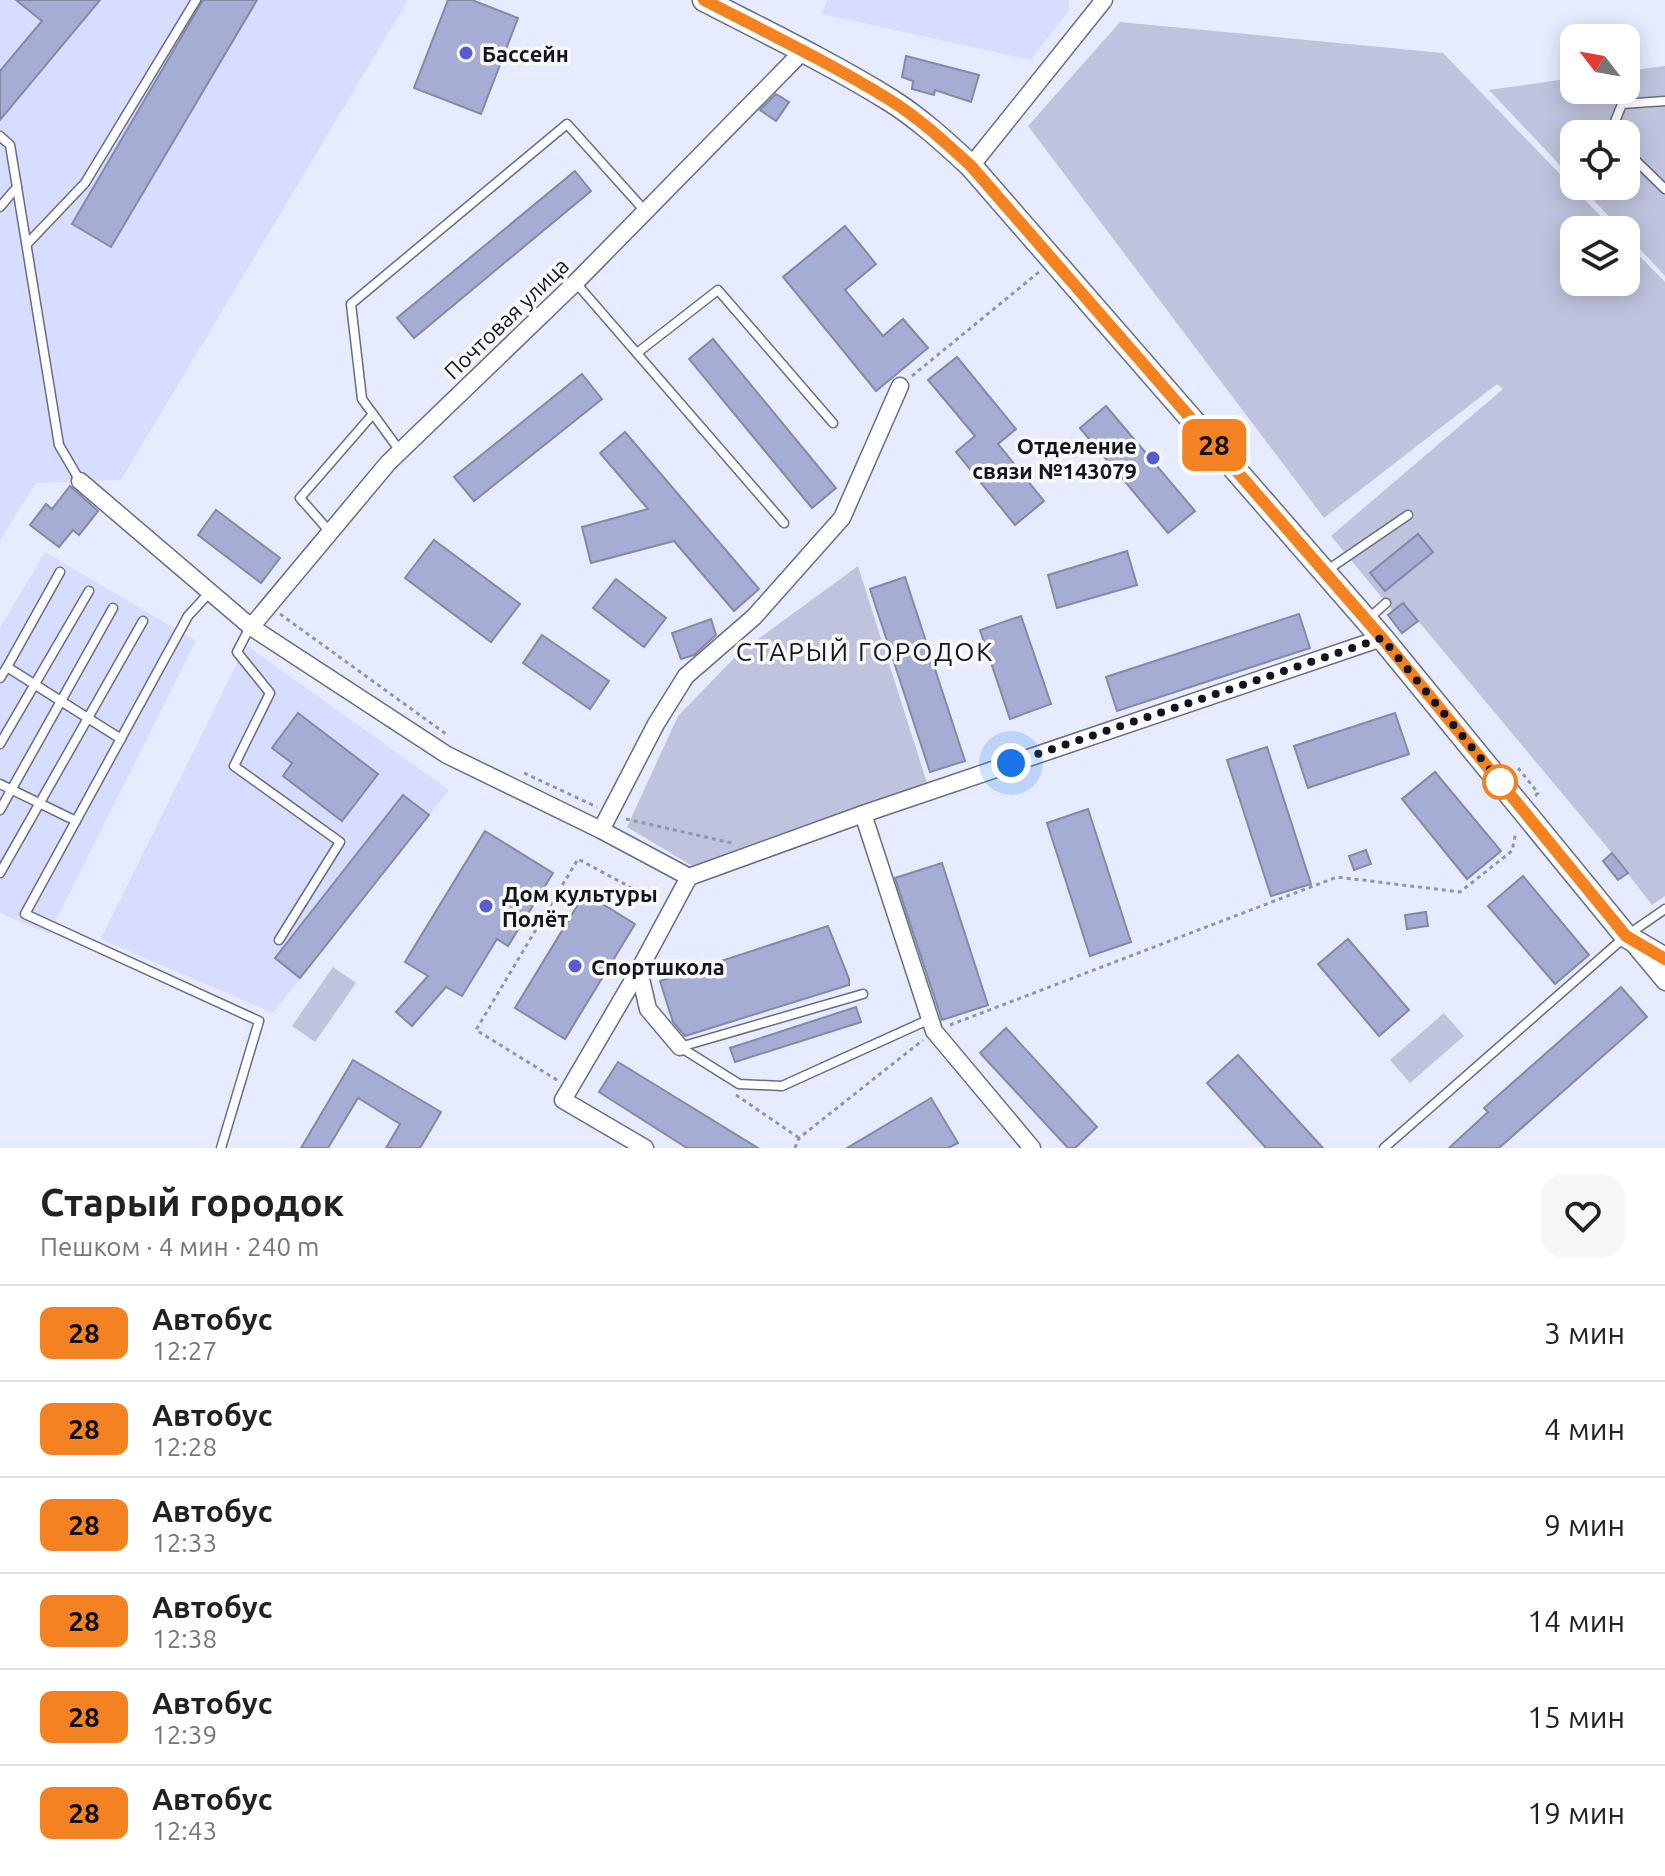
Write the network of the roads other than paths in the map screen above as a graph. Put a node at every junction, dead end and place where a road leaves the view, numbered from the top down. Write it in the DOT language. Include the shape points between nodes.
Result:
graph roads {
  1 [pos="196,0"];
  2 [pos="704,0"];
  3 [pos="1104,0"];
  4 [pos="803,51"];
  5 [pos="1665,101"];
  6 [pos="1616,120"];
  7 [pos="0,136"];
  8 [pos="1640,165"];
  9 [pos="971,166"];
  10 [pos="17,187"];
  11 [pos="1665,189"];
  12 [pos="0,207"];
  13 [pos="645,212"];
  14 [pos="27,244"];
  15 [pos="576,282"];
  16 [pos="637,353"];
  17 [pos="900,386"];
  18 [pos="373,414"];
  19 [pos="833,423"];
  20 [pos="401,451"];
  21 [pos="80,481"];
  22 [pos="1408,515"];
  23 [pos="784,523"];
  24 [pos="330,532"];
  25 [pos="60,572"];
  26 [pos="1325,572"];
  27 [pos="89,591"];
  28 [pos="209,593"];
  29 [pos="1386,603"];
  30 [pos="113,608"];
  31 [pos="1367,620"];
  32 [pos="143,621"];
  33 [pos="251,627"];
  34 [pos="1382,638"];
  35 [pos="7,667"];
  36 [pos="0,678"];
  37 [pos="35,685"];
  38 [pos="61,701"];
  39 [pos="88,718"];
  40 [pos="121,739"];
  41 [pos="0,744"];
  42 [pos="0,784"];
  43 [pos="11,790"];
  44 [pos="40,803"];
  45 [pos="0,810"];
  46 [pos="863,814"];
  47 [pos="76,821"];
  48 [pos="601,830"];
  49 [pos="0,873"];
  50 [pos="689,877"];
  51 [pos="1665,909"];
  52 [pos="1626,936"];
  53 [pos="279,940"];
  54 [pos="1665,959"];
  55 [pos="639,970"];
  56 [pos="1665,982"];
  57 [pos="863,994"];
  58 [pos="932,1025"];
  59 [pos="680,1047"];
  60 [pos="221,1148"];
  61 [pos="645,1148"];
  62 [pos="1032,1148"];
  63 [pos="1384,1148"];
  1 -- 14 [label="lane" via="85,183"];
  2 -- 4 [label="main road"];
  3 -- 9 [label="street"];
  4 -- 9 [label="main road" via="892,101"];
  4 -- 13 [label="street, Почтовая улица"];
  5 -- 6 [label="lane" via="1622,104"];
  7 -- 10 [label="lane" via="10,145"];
  8 -- 11 [label="lane"];
  9 -- 26 [label="main road"];
  10 -- 12 [label="lane"];
  10 -- 14 [label="lane"];
  13 -- 15 [label="street, Почтовая улица"];
  13 -- 18 [label="lane" via="567,124 351,304 362,399"];
  14 -- 21 [label="lane" via="59,445"];
  15 -- 16 [label="lane"];
  15 -- 20 [label="street, Почтовая улица"];
  16 -- 19 [label="lane" via="718,290"];
  16 -- 23 [label="lane"];
  17 -- 48 [label="street" via="842,518 754,617 686,676"];
  18 -- 20 [label="lane"];
  18 -- 24 [label="lane" via="300,498"];
  20 -- 24 [label="street, Почтовая улица"];
  21 -- 28 [label="street"];
  22 -- 26 [label="lane"];
  24 -- 33 [label="street, Почтовая улица"];
  25 -- 35 [label="lane"];
  26 -- 31 [label="main road"];
  27 -- 37 [label="lane"];
  28 -- 33 [label="street"];
  28 -- 40 [label="lane" via="188,616"];
  29 -- 31 [label="lane"];
  30 -- 38 [label="lane"];
  31 -- 34 [label="main road"];
  32 -- 39 [label="lane"];
  33 -- 48 [label="street" via="447,755"];
  33 -- 53 [label="lane" via="237,652 270,693 234,766 340,842"];
  34 -- 46 [label="street"];
  34 -- 52 [label="main road"];
  35 -- 36 [label="lane"];
  35 -- 37 [label="lane"];
  37 -- 38 [label="lane"];
  37 -- 41 [label="lane"];
  38 -- 39 [label="lane"];
  38 -- 43 [label="lane"];
  39 -- 40 [label="lane"];
  39 -- 44 [label="lane"];
  40 -- 47 [label="lane"];
  42 -- 43 [label="lane"];
  43 -- 44 [label="lane"];
  43 -- 45 [label="lane"];
  44 -- 47 [label="lane"];
  44 -- 49 [label="lane"];
  46 -- 50 [label="street"];
  46 -- 58 [label="street"];
  47 -- 60 [label="lane" via="25,914 259,1021"];
  48 -- 50 [label="street"];
  50 -- 55 [label="street"];
  51 -- 52 [label="lane"];
  52 -- 54 [label="main road"];
  52 -- 56 [label="street"];
  52 -- 63 [label="lane"];
  55 -- 59 [label="street" via="648,1009"];
  55 -- 61 [label="street" via="563,1100"];
  57 -- 59 [label="lane"];
  58 -- 59 [label="lane" via="782,1086 739,1084"];
  58 -- 62 [label="street"];
}
